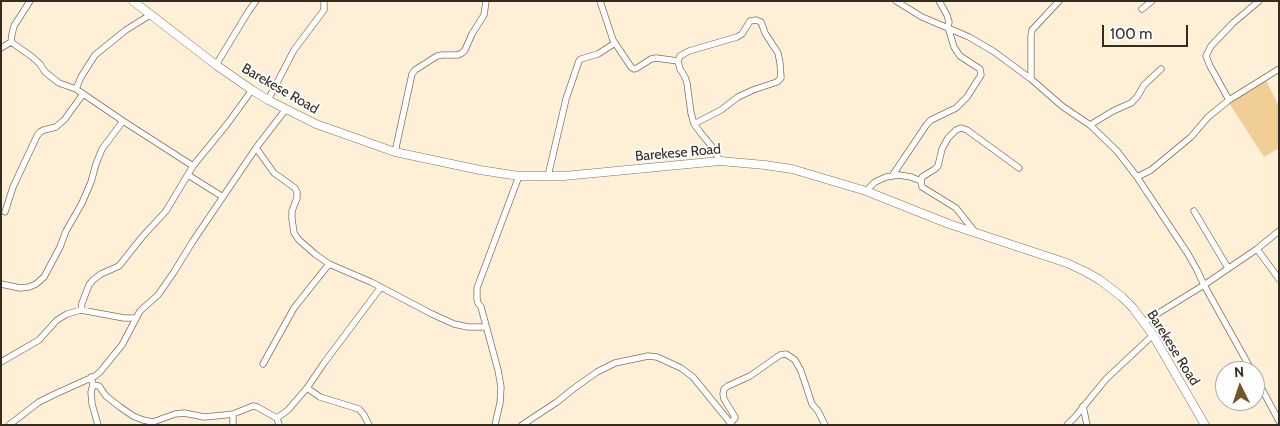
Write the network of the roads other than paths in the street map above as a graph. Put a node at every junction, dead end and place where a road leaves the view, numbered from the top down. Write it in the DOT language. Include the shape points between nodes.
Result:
graph roads {
  1 [pos="30,1"];
  2 [pos="134,1"];
  3 [pos="256,1"];
  4 [pos="324,1"];
  5 [pos="486,1"];
  6 [pos="600,1"];
  7 [pos="896,1"];
  8 [pos="939,1"];
  9 [pos="1060,1"];
  10 [pos="1152,1"];
  11 [pos="1259,1"];
  12 [pos="1142,9"];
  13 [pos="150,15"];
  14 [pos="948,27"];
  15 [pos="11,42"];
  16 [pos="615,43"];
  17 [pos="2,47"];
  18 [pos="678,61"];
  19 [pos="216,65"];
  20 [pos="1161,69"];
  21 [pos="1279,69"];
  22 [pos="1031,79"];
  23 [pos="76,89"];
  24 [pos="252,90"];
  25 [pos="83,94"];
  26 [pos="268,100"];
  27 [pos="1229,100"];
  28 [pos="286,109"];
  29 [pos="123,121"];
  30 [pos="694,124"];
  31 [pos="1090,125"];
  32 [pos="256,148"];
  33 [pos="394,152"];
  34 [pos="720,161"];
  35 [pos="193,166"];
  36 [pos="1019,168"];
  37 [pos="188,175"];
  38 [pos="519,176"];
  39 [pos="548,176"];
  40 [pos="892,176"];
  41 [pos="1137,177"];
  42 [pos="921,180"];
  43 [pos="866,190"];
  44 [pos="223,197"];
  45 [pos="1194,211"];
  46 [pos="5,212"];
  47 [pos="1279,231"];
  48 [pos="975,232"];
  49 [pos="1257,248"];
  50 [pos="329,264"];
  51 [pos="1228,268"];
  52 [pos="1279,279"];
  53 [pos="2,285"];
  54 [pos="1204,285"];
  55 [pos="381,287"];
  56 [pos="81,310"];
  57 [pos="136,318"];
  58 [pos="1144,322"];
  59 [pos="486,327"];
  60 [pos="1153,335"];
  61 [pos="1246,361"];
  62 [pos="1,362"];
  63 [pos="263,364"];
  64 [pos="91,377"];
  65 [pos="93,385"];
  66 [pos="307,388"];
  67 [pos="1265,395"];
  68 [pos="1083,406"];
  69 [pos="233,414"];
  70 [pos="277,418"];
  71 [pos="1279,421"];
  72 [pos="154,424"];
  73 [pos="731,424"];
  74 [pos="9,425"];
  75 [pos="98,425"];
  76 [pos="233,425"];
  77 [pos="279,425"];
  78 [pos="369,425"];
  79 [pos="495,425"];
  80 [pos="522,425"];
  81 [pos="825,425"];
  82 [pos="1067,425"];
  83 [pos="1087,425"];
  84 [pos="1205,425"];
  1 -- 15 [label="street" via="14,26"];
  2 -- 13 [label="main road, Barekese Road"];
  3 -- 19 [label="street"];
  4 -- 26 [label="street" via="324,10 294,50"];
  5 -- 33 [label="street" via="484,14 465,50 458,55 437,56 412,74"];
  6 -- 16 [label="street"];
  7 -- 14 [label="street" via="922,17"];
  8 -- 14 [label="street" via="947,16"];
  9 -- 22 [label="street" via="1032,30"];
  10 -- 12 [label="street"];
  11 -- 27 [label="street" via="1211,46 1206,56"];
  13 -- 19 [label="main road, Barekese Road"];
  13 -- 23 [label="street" via="95,55"];
  14 -- 22 [label="street" via="993,51"];
  14 -- 40 [label="street" via="954,48 980,69 982,75 956,108 927,124"];
  15 -- 17 [label="street"];
  15 -- 23 [label="street" via="59,83"];
  16 -- 18 [label="street" via="634,69 656,58"];
  16 -- 39 [label="street" via="579,61 566,99"];
  18 -- 30 [label="street" via="687,83"];
  18 -- 30 [label="street" via="689,51 737,38 750,21 756,20 761,22 778,53 782,73 777,82 753,90"];
  19 -- 24 [label="main road, Barekese Road"];
  20 -- 31 [label="street" via="1131,103"];
  21 -- 27 [label="street"];
  22 -- 31 [label="street"];
  23 -- 25 [label="street"];
  24 -- 26 [label="main road, Barekese Road"];
  24 -- 35 [label="street"];
  25 -- 29 [label="street"];
  25 -- 46 [label="street" via="65,119 37,136"];
  26 -- 28 [label="main road, Barekese Road"];
  27 -- 41 [label="street" via="1208,117 1191,138 1151,170"];
  28 -- 32 [label="street"];
  28 -- 33 [label="main road, Barekese Road" via="316,124"];
  29 -- 35 [label="street"];
  29 -- 53 [label="street" via="102,149 82,203 44,277 29,287"];
  30 -- 34 [label="street"];
  31 -- 41 [label="street" via="1117,151"];
  32 -- 44 [label="street"];
  32 -- 50 [label="street" via="274,173 297,192 292,211 294,233"];
  33 -- 38 [label="main road, Barekese Road"];
  34 -- 39 [label="main road, Barekese Road"];
  34 -- 43 [label="main road, Barekese Road" via="792,169"];
  35 -- 37 [label="street"];
  36 -- 42 [label="street" via="961,128 948,138 938,166"];
  37 -- 44 [label="street"];
  37 -- 56 [label="street" via="166,211 119,266 101,274 89,285"];
  38 -- 39 [label="main road, Barekese Road"];
  38 -- 59 [label="street" via="477,288"];
  40 -- 42 [label="street"];
  40 -- 43 [label="street" via="875,182"];
  41 -- 54 [label="street" via="1188,254"];
  42 -- 48 [label="street" via="922,187 956,208"];
  43 -- 48 [label="main road, Barekese Road"];
  44 -- 57 [label="street" via="158,295"];
  45 -- 51 [label="street"];
  47 -- 49 [label="street"];
  48 -- 58 [label="main road, Barekese Road" via="1086,272 1122,297"];
  49 -- 51 [label="street"];
  49 -- 52 [label="street"];
  50 -- 55 [label="street"];
  50 -- 63 [label="street" via="294,308"];
  51 -- 54 [label="street"];
  54 -- 58 [label="street"];
  54 -- 61 [label="street"];
  55 -- 59 [label="street" via="454,324"];
  55 -- 66 [label="street"];
  56 -- 57 [label="street"];
  56 -- 62 [label="street" via="57,320 39,340"];
  57 -- 64 [label="street" via="122,345 100,372"];
  58 -- 60 [label="main road, Barekese Road"];
  59 -- 79 [label="street" via="501,387"];
  60 -- 68 [label="street" via="1106,379"];
  60 -- 84 [label="main road, Barekese Road"];
  64 -- 65 [label="street"];
  64 -- 74 [label="street" via="39,402"];
  65 -- 72 [label="street" via="99,386 106,396 133,416"];
  65 -- 75 [label="street" via="92,404"];
  66 -- 70 [label="street"];
  66 -- 78 [label="street" via="320,397 359,409"];
  67 -- 71 [label="street"];
  68 -- 82 [label="street"];
  68 -- 83 [label="street"];
  69 -- 70 [label="street" via="253,406"];
  69 -- 72 [label="street" via="204,417 175,414"];
  69 -- 76 [label="street"];
  70 -- 77 [label="street"];
  73 -- 80 [label="street" via="692,377 681,368 648,356 597,372"];
  73 -- 81 [label="street" via="735,417 724,399 724,389 786,354 795,360 812,404"];
}
